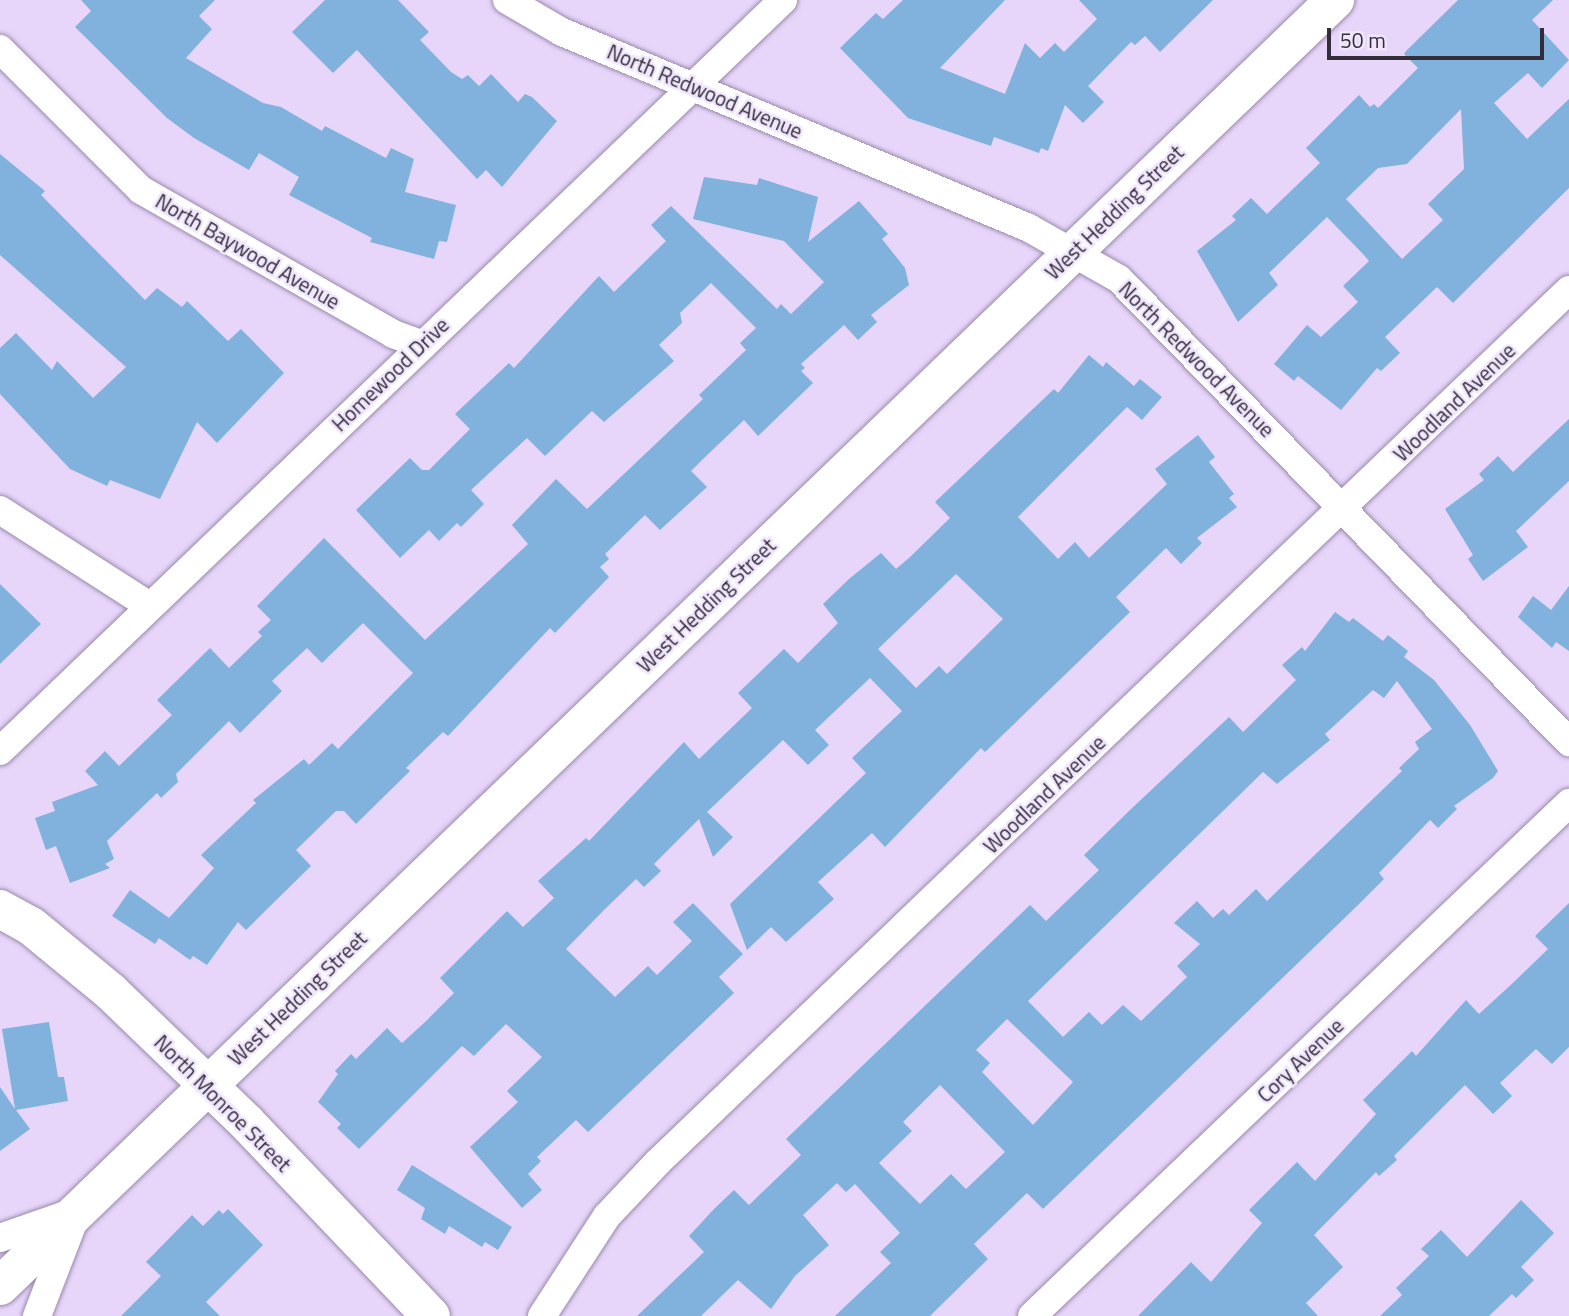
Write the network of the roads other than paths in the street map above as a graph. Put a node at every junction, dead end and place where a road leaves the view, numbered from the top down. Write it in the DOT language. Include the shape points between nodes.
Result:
graph roads {
  1 [pos="507,0"];
  2 [pos="783,0"];
  3 [pos="1335,0"];
  4 [pos="0,49"];
  5 [pos="695,85"];
  6 [pos="1074,251"];
  7 [pos="1569,290"];
  8 [pos="421,344"];
  9 [pos="1344,508"];
  10 [pos="0,510"];
  11 [pos="148,605"];
  12 [pos="1569,742"];
  13 [pos="0,751"];
  14 [pos="1569,803"];
  15 [pos="0,909"];
  16 [pos="206,1087"];
  17 [pos="77,1211"];
  18 [pos="0,1238"];
  19 [pos="0,1286"];
  20 [pos="37,1316"];
  21 [pos="431,1316"];
  22 [pos="542,1316"];
  23 [pos="1032,1316"];
  1 -- 5 [label="street, North Redwood Avenue" via="562,33"];
  2 -- 5 [label="street, Homewood Drive"];
  3 -- 6 [label="main road, West Hedding Street"];
  4 -- 8 [label="street, North Baywood Avenue" via="141,190 369,320"];
  5 -- 6 [label="street, North Redwood Avenue"];
  5 -- 8 [label="street, Homewood Drive"];
  6 -- 9 [label="street, North Redwood Avenue" via="1123,282"];
  6 -- 16 [label="main road, West Hedding Street"];
  7 -- 9 [label="street, Woodland Avenue"];
  8 -- 11 [label="street, Homewood Drive"];
  9 -- 12 [label="street, North Redwood Avenue"];
  9 -- 22 [label="street, Woodland Avenue" via="657,1163 607,1216"];
  10 -- 11 [label="street"];
  11 -- 13 [label="street, Homewood Drive"];
  14 -- 23 [label="street, Cory Avenue"];
  15 -- 16 [label="main road, North Monroe Street" via="31,926 111,992"];
  16 -- 17 [label="main road, West Hedding Street"];
  16 -- 21 [label="main road, North Monroe Street" via="246,1122"];
  17 -- 18 [label="street, West Hedding Street"];
  17 -- 19 [label="main road, West Hedding Street"];
  17 -- 20 [label="street, West Hedding Street"];
}
